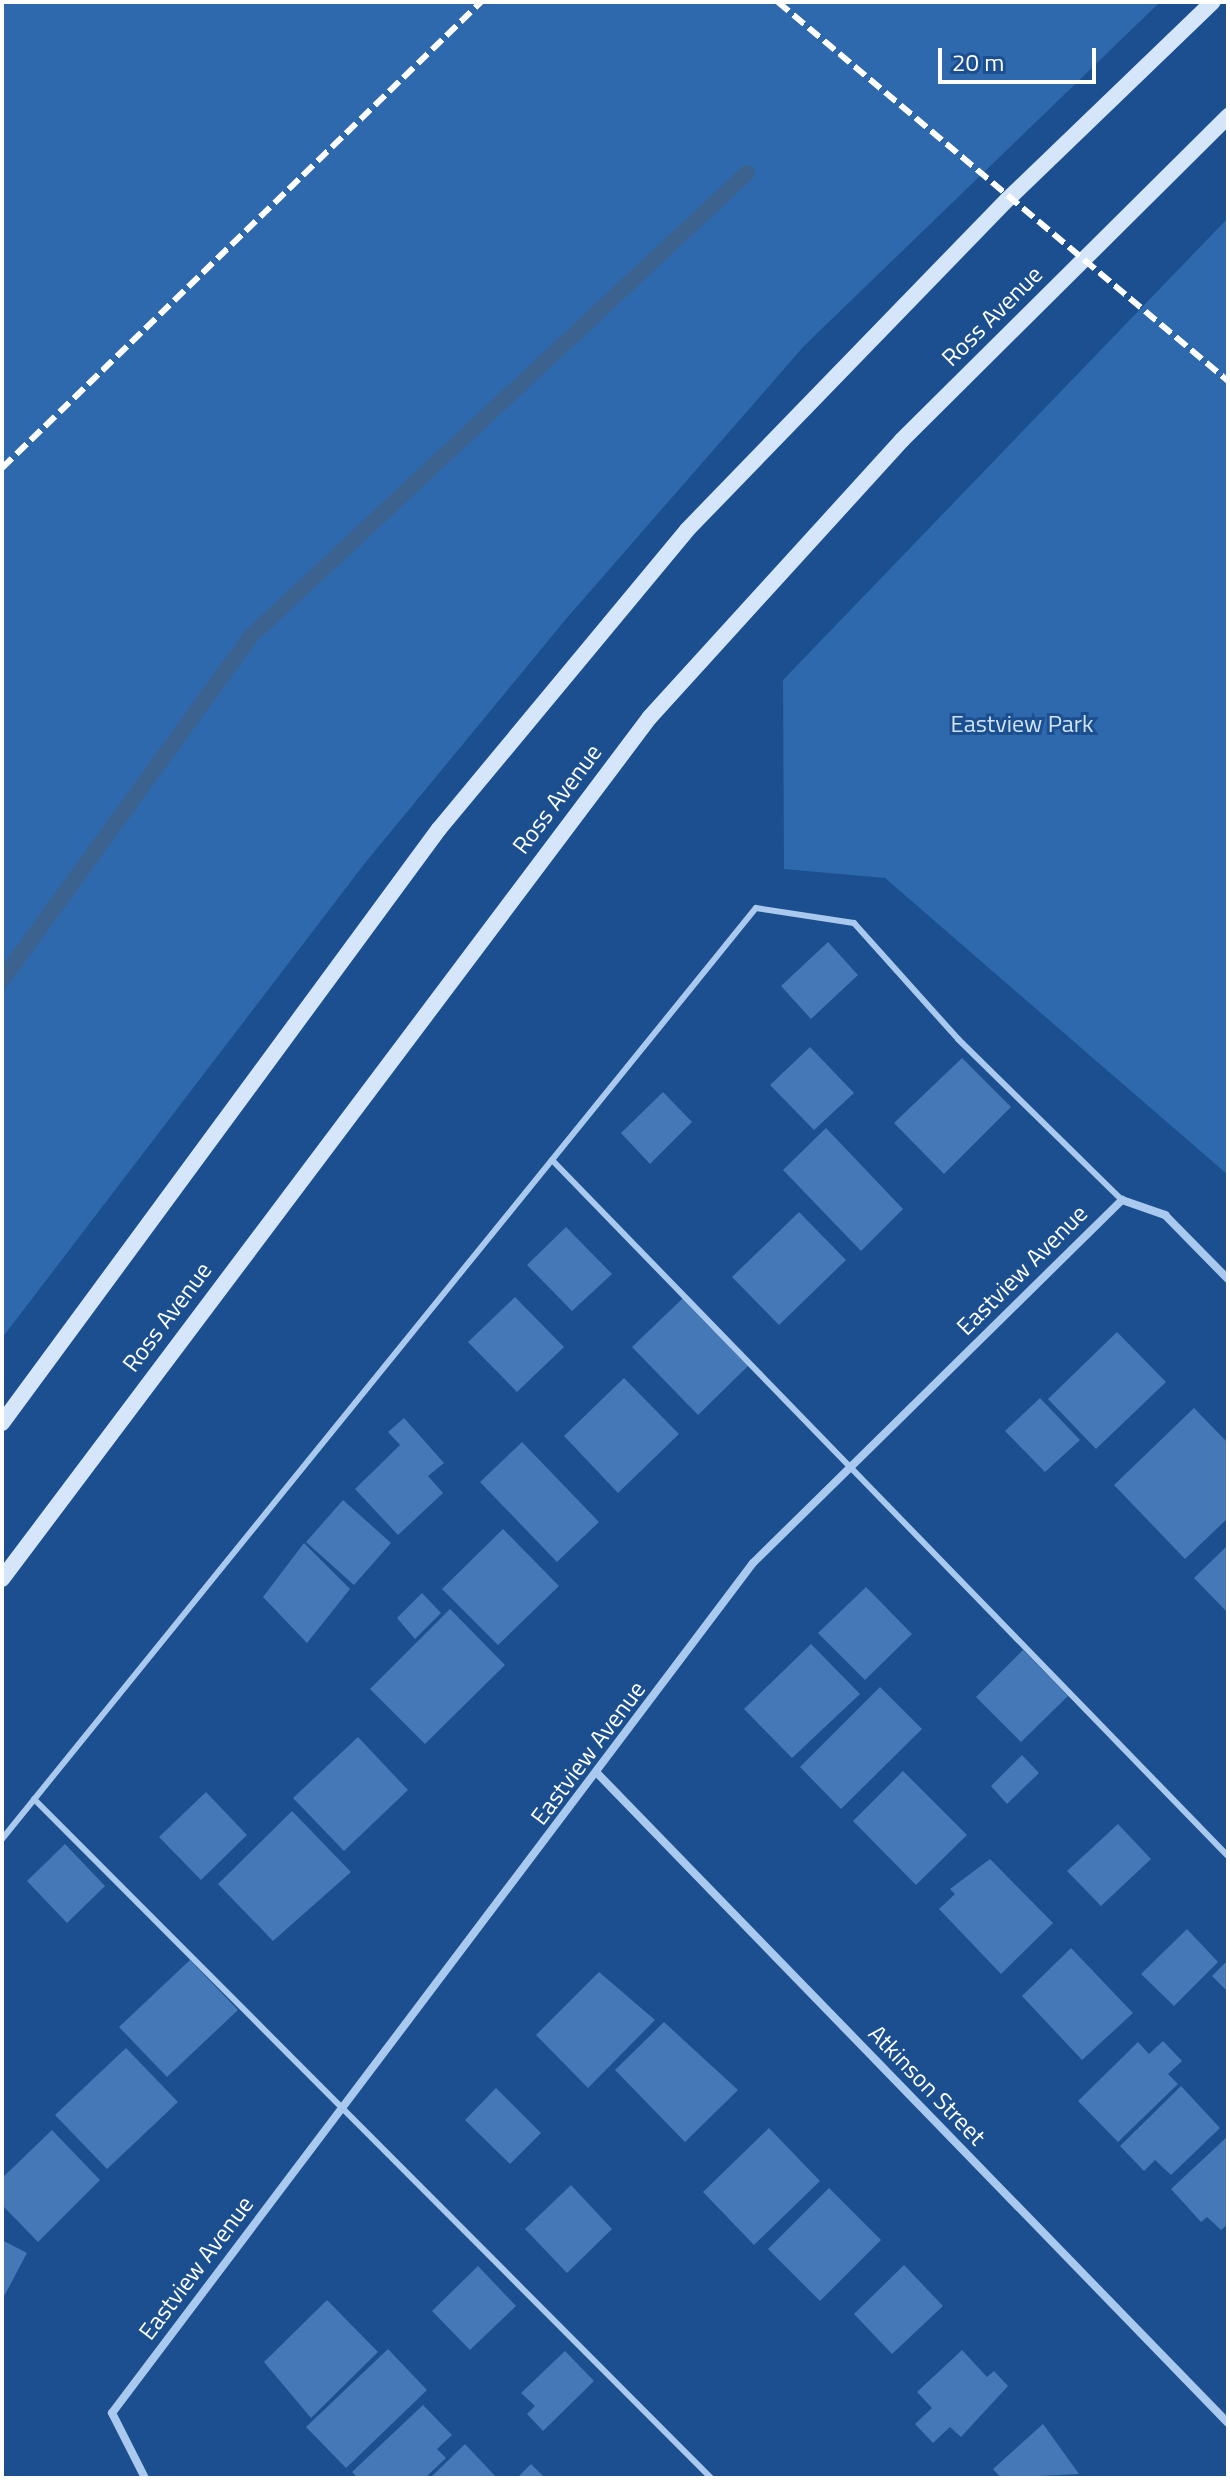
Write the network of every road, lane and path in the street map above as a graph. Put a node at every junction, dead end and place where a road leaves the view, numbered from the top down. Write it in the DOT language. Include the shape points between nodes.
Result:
graph roads {
  1 [pos="1213,2"];
  2 [pos="1228,116"];
  3 [pos="552,1160"];
  4 [pos="1122,1200"];
  5 [pos="1228,1279"];
  6 [pos="2,1423"];
  7 [pos="851,1467"];
  8 [pos="2,1579"];
  9 [pos="598,1774"];
  10 [pos="34,1799"];
  11 [pos="2,1839"];
  12 [pos="1228,1856"];
  13 [pos="342,2108"];
  14 [pos="1228,2423"];
  15 [pos="145,2478"];
  16 [pos="711,2478"];
  1 -- 6 [label="main road" via="1008,199 687,530 439,829"];
  2 -- 8 [label="main road, Ross Avenue" via="902,440 650,717"];
  3 -- 4 [label="lane" via="756,908 854,923 958,1039"];
  3 -- 7 [label="lane"];
  3 -- 10 [label="lane"];
  4 -- 5 [label="street, Eastview Avenue" via="1165,1215"];
  4 -- 7 [label="street, Eastview Avenue"];
  7 -- 9 [label="street, Eastview Avenue" via="753,1563"];
  7 -- 12 [label="lane"];
  9 -- 13 [label="street, Eastview Avenue"];
  9 -- 14 [label="street, Atkinson Street"];
  10 -- 11 [label="lane"];
  10 -- 13 [label="lane"];
  13 -- 15 [label="street, Eastview Avenue" via="112,2413"];
  13 -- 16 [label="lane"];
}
